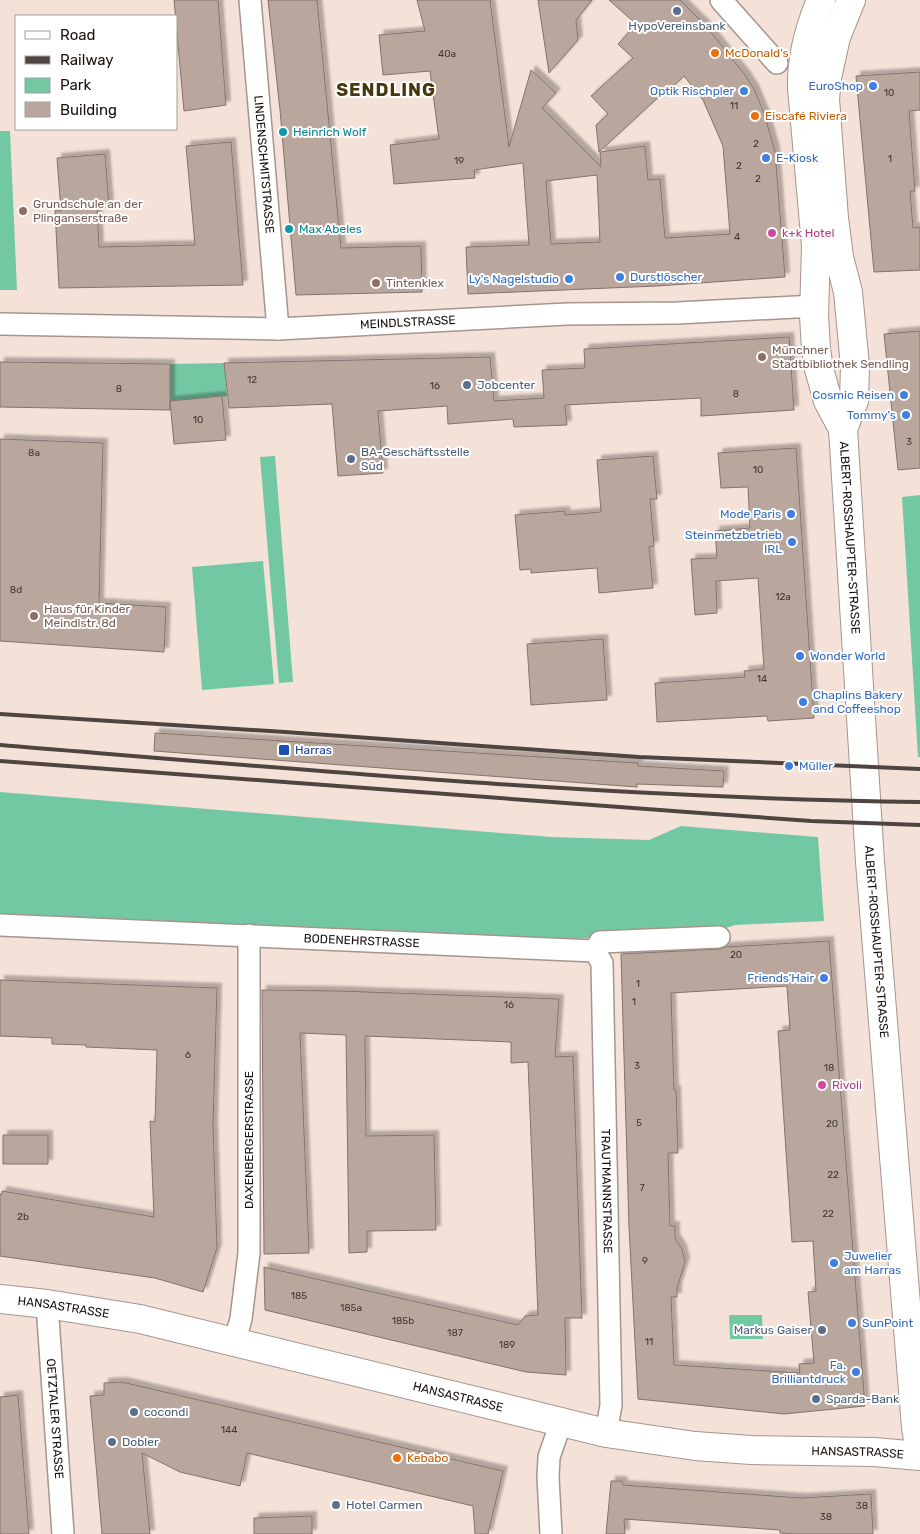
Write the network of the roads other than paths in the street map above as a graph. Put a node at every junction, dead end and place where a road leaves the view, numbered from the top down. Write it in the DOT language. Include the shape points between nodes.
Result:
graph roads {
  1 [pos="250,0"];
  2 [pos="721,0"];
  3 [pos="821,0"];
  4 [pos="851,0"];
  5 [pos="777,63"];
  6 [pos="815,120"];
  7 [pos="815,306"];
  8 [pos="0,324"];
  9 [pos="278,328"];
  10 [pos="843,430"];
  11 [pos="0,925"];
  12 [pos="249,935"];
  13 [pos="719,937"];
  14 [pos="595,951"];
  15 [pos="0,1299"];
  16 [pos="47,1304"];
  17 [pos="234,1343"];
  18 [pos="560,1422"];
  19 [pos="606,1433"];
  20 [pos="920,1455"];
  21 [pos="63,1534"];
  22 [pos="551,1534"];
  1 -- 9 [label="street, LINDENSCHMITSTRASSE"];
  2 -- 5 [label="street"];
  3 -- 6 [label="main road" via="807,39 801,71"];
  4 -- 6 [label="main road" via="836,37 825,99"];
  6 -- 7 [label="main road, ALBERT-ROSSHAUPTER-STRASSE"];
  6 -- 10 [label="main road, ALBERT-ROSSHAUPTER-STRASSE" via="848,292 855,366 854,400"];
  7 -- 9 [label="street, MEINDLSTRASSE"];
  7 -- 10 [label="main road, ALBERT-ROSSHAUPTER-STRASSE" via="819,369 828,401"];
  8 -- 9 [label="street, MEINDLSTRASSE"];
  10 -- 20 [label="main road, ALBERT-ROSSHAUPTER-STRASSE" via="870,862"];
  11 -- 12 [label="street, BODENEHRSTRASSE"];
  12 -- 14 [label="street, BODENEHRSTRASSE"];
  12 -- 17 [label="street, DAXENBERGERSTRASSE" via="249,1253 241,1319"];
  13 -- 14 [label="street, BODENEHRSTRASSE" via="600,942"];
  14 -- 19 [label="street, TRAUTMANNSTRASSE" via="602,963 611,1405"];
  15 -- 16 [label="main road, HANSASTRASSE"];
  16 -- 17 [label="main road, HANSASTRASSE" via="140,1319"];
  16 -- 21 [label="street, OETZTALER STRASSE"];
  17 -- 18 [label="main road, HANSASTRASSE"];
  18 -- 19 [label="main road, HANSASTRASSE"];
  18 -- 22 [label="street" via="549,1457"];
  19 -- 20 [label="main road, HANSASTRASSE" via="695,1446 751,1450"];
}
